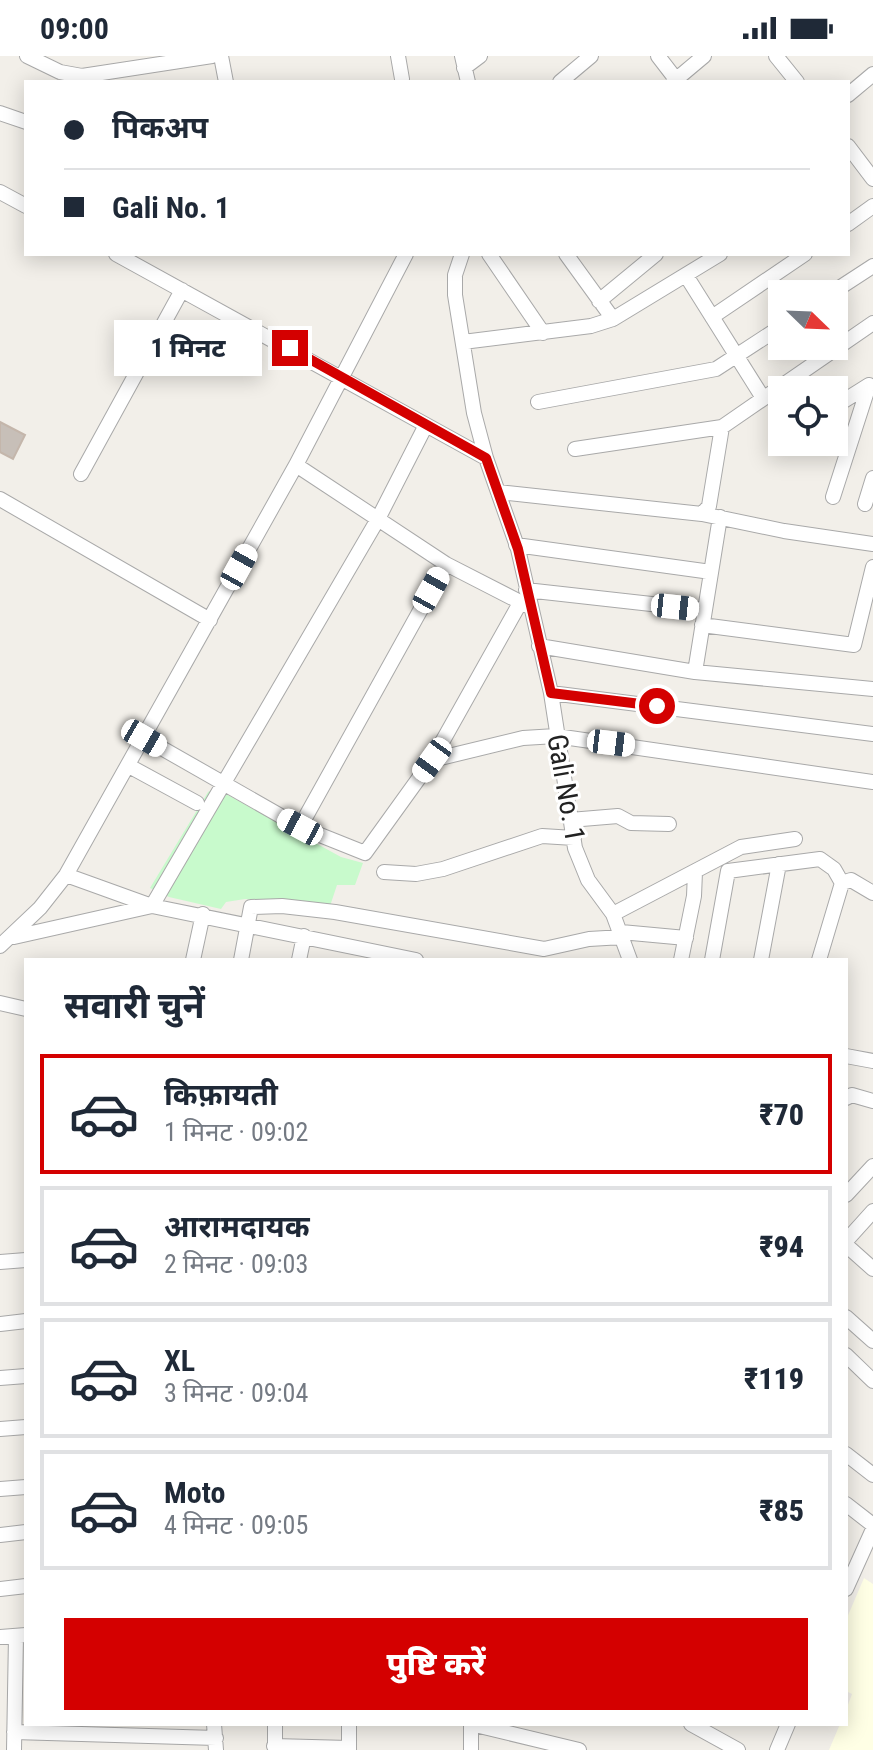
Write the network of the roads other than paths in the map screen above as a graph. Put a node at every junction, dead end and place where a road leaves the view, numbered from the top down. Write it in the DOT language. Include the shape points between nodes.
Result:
graph roads {
  1 [pos="27,56"];
  2 [pos="212,56"];
  3 [pos="221,56"];
  4 [pos="398,56"];
  5 [pos="480,56"];
  6 [pos="591,56"];
  7 [pos="658,56"];
  8 [pos="704,56"];
  9 [pos="776,56"];
  10 [pos="465,69"];
  11 [pos="873,74"];
  12 [pos="226,80"];
  13 [pos="398,80"];
  14 [pos="562,80"];
  15 [pos="674,80"];
  16 [pos="676,80"];
  17 [pos="795,80"];
  18 [pos="850,93"];
  19 [pos="0,113"];
  20 [pos="24,121"];
  21 [pos="850,149"];
  22 [pos="862,165"];
  23 [pos="850,170"];
  24 [pos="873,179"];
  25 [pos="0,192"];
  26 [pos="24,205"];
  27 [pos="873,206"];
  28 [pos="850,223"];
  29 [pos="120,256"];
  30 [pos="405,256"];
  31 [pos="462,256"];
  32 [pos="490,256"];
  33 [pos="567,256"];
  34 [pos="654,256"];
  35 [pos="717,256"];
  36 [pos="802,256"];
  37 [pos="873,266"];
  38 [pos="687,277"];
  39 [pos="848,282"];
  40 [pos="182,290"];
  41 [pos="599,301"];
  42 [pos="712,317"];
  43 [pos="613,319"];
  44 [pos="873,323"];
  45 [pos="543,333"];
  46 [pos="768,336"];
  47 [pos="463,342"];
  48 [pos="737,357"];
  49 [pos="349,367"];
  50 [pos="871,384"];
  51 [pos="763,398"];
  52 [pos="848,398"];
  53 [pos="538,402"];
  54 [pos="426,425"];
  55 [pos="722,427"];
  56 [pos="575,449"];
  57 [pos="486,458"];
  58 [pos="296,465"];
  59 [pos="81,474"];
  60 [pos="873,478"];
  61 [pos="498,492"];
  62 [pos="833,497"];
  63 [pos="0,499"];
  64 [pos="865,504"];
  65 [pos="702,514"];
  66 [pos="720,517"];
  67 [pos="378,519"];
  68 [pos="873,544"];
  69 [pos="516,545"];
  70 [pos="446,564"];
  71 [pos="873,567"];
  72 [pos="711,572"];
  73 [pos="525,600"];
  74 [pos="704,617"];
  75 [pos="210,620"];
  76 [pos="539,646"];
  77 [pos="695,672"];
  78 [pos="873,689"];
  79 [pos="551,693"];
  80 [pos="873,734"];
  81 [pos="556,736"];
  82 [pos="144,738"];
  83 [pos="432,760"];
  84 [pos="129,766"];
  85 [pos="873,782"];
  86 [pos="222,783"];
  87 [pos="197,803"];
  88 [pos="570,820"];
  89 [pos="669,824"];
  90 [pos="300,827"];
  91 [pos="574,838"];
  92 [pos="795,839"];
  93 [pos="779,864"];
  94 [pos="384,872"];
  95 [pos="695,872"];
  96 [pos="66,875"];
  97 [pos="842,883"];
  98 [pos="873,893"];
  99 [pos="152,906"];
  100 [pos="203,914"];
  101 [pos="613,914"];
  102 [pos="247,924"];
  103 [pos="622,935"];
  104 [pos="304,936"];
  105 [pos="686,938"];
  106 [pos="6,942"];
  107 [pos="540,954"];
  108 [pos="193,958"];
  109 [pos="241,958"];
  110 [pos="299,958"];
  111 [pos="407,958"];
  112 [pos="629,958"];
  113 [pos="681,958"];
  114 [pos="712,958"];
  115 [pos="761,958"];
  116 [pos="820,958"];
  117 [pos="0,1003"];
  118 [pos="24,1009"];
  119 [pos="848,1056"];
  120 [pos="873,1061"];
  121 [pos="848,1097"];
  122 [pos="873,1101"];
  123 [pos="873,1166"];
  124 [pos="848,1193"];
  125 [pos="873,1211"];
  126 [pos="848,1241"];
  127 [pos="848,1245"];
  128 [pos="24,1260"];
  129 [pos="0,1262"];
  130 [pos="873,1269"];
  131 [pos="848,1319"];
  132 [pos="24,1321"];
  133 [pos="0,1324"];
  134 [pos="873,1341"];
  135 [pos="848,1357"];
  136 [pos="24,1376"];
  137 [pos="0,1378"];
  138 [pos="873,1381"];
  139 [pos="24,1427"];
  140 [pos="0,1429"];
  141 [pos="848,1456"];
  142 [pos="873,1475"];
  143 [pos="24,1487"];
  144 [pos="0,1489"];
  145 [pos="848,1506"];
  146 [pos="873,1527"];
  147 [pos="24,1532"];
  148 [pos="0,1535"];
  149 [pos="849,1572"];
  150 [pos="24,1586"];
  151 [pos="0,1589"];
  152 [pos="21,1635"];
  153 [pos="0,1637"];
  154 [pos="275,1726"];
  155 [pos="349,1726"];
  156 [pos="471,1726"];
  157 [pos="479,1726"];
  158 [pos="695,1726"];
  159 [pos="787,1726"];
  160 [pos="14,1732"];
  161 [pos="215,1737"];
  162 [pos="274,1748"];
  163 [pos="349,1749"];
  164 [pos="14,1750"];
  165 [pos="471,1750"];
  166 [pos="579,1750"];
  167 [pos="738,1750"];
  168 [pos="777,1750"];
  1 -- 2 [label="street" via="82,76"];
  3 -- 12 [label="street"];
  4 -- 13 [label="street"];
  5 -- 10 [label="street"];
  6 -- 14 [label="street"];
  7 -- 15 [label="street"];
  8 -- 16 [label="street"];
  9 -- 17 [label="street"];
  11 -- 18 [label="street"];
  19 -- 20 [label="street"];
  21 -- 22 [label="street"];
  22 -- 23 [label="street"];
  22 -- 24 [label="street"];
  25 -- 26 [label="street"];
  27 -- 28 [label="street"];
  29 -- 40 [label="street"];
  30 -- 49 [label="street"];
  31 -- 47 [label="street, Gali No. 1" via="455,295"];
  32 -- 45 [label="street"];
  33 -- 41 [label="street"];
  34 -- 41 [label="street"];
  35 -- 38 [label="street"];
  36 -- 42 [label="street"];
  37 -- 39 [label="street"];
  38 -- 42 [label="street"];
  38 -- 43 [label="street"];
  40 -- 49 [label="street"];
  40 -- 59 [label="street"];
  41 -- 43 [label="street"];
  42 -- 48 [label="street"];
  43 -- 45 [label="street"];
  44 -- 51 [label="street"];
  45 -- 47 [label="street"];
  46 -- 48 [label="street"];
  47 -- 57 [label="street, Gali No. 1"];
  48 -- 51 [label="street"];
  48 -- 53 [label="street" via="699,373"];
  49 -- 54 [label="street"];
  49 -- 58 [label="street"];
  50 -- 52 [label="street"];
  50 -- 62 [label="street"];
  51 -- 55 [label="street"];
  54 -- 57 [label="street"];
  54 -- 67 [label="street"];
  55 -- 56 [label="street"];
  55 -- 65 [label="street" via="709,506"];
  57 -- 61 [label="street, Gali No. 1"];
  58 -- 67 [label="street"];
  58 -- 75 [label="street"];
  60 -- 64 [label="street"];
  61 -- 65 [label="street"];
  61 -- 69 [label="street, Gali No. 1"];
  63 -- 75 [label="street"];
  65 -- 66 [label="street"];
  66 -- 68 [label="street"];
  66 -- 72 [label="street"];
  67 -- 70 [label="street"];
  67 -- 86 [label="street"];
  69 -- 72 [label="street"];
  69 -- 73 [label="street, Gali No. 1"];
  70 -- 73 [label="street"];
  70 -- 90 [label="street"];
  71 -- 74 [label="street" via="854,645"];
  72 -- 74 [label="street"];
  73 -- 74 [label="street"];
  73 -- 76 [label="street, Gali No. 1"];
  73 -- 83 [label="street"];
  74 -- 77 [label="street"];
  75 -- 82 [label="street"];
  76 -- 77 [label="street"];
  76 -- 79 [label="street, Gali No. 1"];
  77 -- 78 [label="street"];
  79 -- 80 [label="street"];
  79 -- 81 [label="street, Gali No. 1"];
  81 -- 83 [label="street" via="523,738"];
  81 -- 85 [label="street"];
  81 -- 88 [label="street, Gali No. 1"];
  82 -- 84 [label="street"];
  82 -- 86 [label="street"];
  83 -- 90 [label="street" via="365,853"];
  84 -- 87 [label="street"];
  84 -- 96 [label="street"];
  86 -- 90 [label="street"];
  86 -- 99 [label="street"];
  88 -- 89 [label="street" via="618,816 631,823"];
  88 -- 91 [label="street, Gali No. 1"];
  91 -- 94 [label="street" via="542,836 443,869"];
  91 -- 101 [label="street, Gali No. 1" via="581,866"];
  92 -- 95 [label="street" via="741,847"];
  93 -- 97 [label="street" via="820,859"];
  93 -- 114 [label="street" via="728,871"];
  93 -- 115 [label="street"];
  95 -- 101 [label="street"];
  95 -- 105 [label="street"];
  96 -- 99 [label="street"];
  96 -- 106 [label="street"];
  97 -- 98 [label="street" via="851,880"];
  97 -- 116 [label="street"];
  99 -- 100 [label="street"];
  99 -- 106 [label="street"];
  100 -- 102 [label="street"];
  100 -- 108 [label="street"];
  101 -- 103 [label="street, Gali No. 1"];
  102 -- 104 [label="street"];
  102 -- 107 [label="street" via="251,907 282,906"];
  102 -- 109 [label="street"];
  103 -- 105 [label="street"];
  103 -- 107 [label="street"];
  103 -- 112 [label="street, Gali No. 1"];
  104 -- 110 [label="street"];
  104 -- 111 [label="street"];
  105 -- 113 [label="street"];
  117 -- 118 [label="street"];
  119 -- 120 [label="street"];
  121 -- 122 [label="street"];
  123 -- 124 [label="street"];
  125 -- 126 [label="street"];
  127 -- 130 [label="street"];
  128 -- 129 [label="street"];
  131 -- 134 [label="street"];
  132 -- 133 [label="street"];
  135 -- 138 [label="street"];
  136 -- 137 [label="street"];
  139 -- 140 [label="street"];
  141 -- 142 [label="street"];
  143 -- 144 [label="street"];
  145 -- 146 [label="street"];
  146 -- 149 [label="street"];
  147 -- 148 [label="street"];
  150 -- 151 [label="street"];
  152 -- 153 [label="street"];
  152 -- 160 [label="street"];
  154 -- 162 [label="street"];
  155 -- 163 [label="street"];
  156 -- 165 [label="street"];
  157 -- 166 [label="street"];
  158 -- 167 [label="street"];
  159 -- 168 [label="street"];
  160 -- 161 [label="street"];
  160 -- 164 [label="street"];
  162 -- 163 [label="street"];
}
